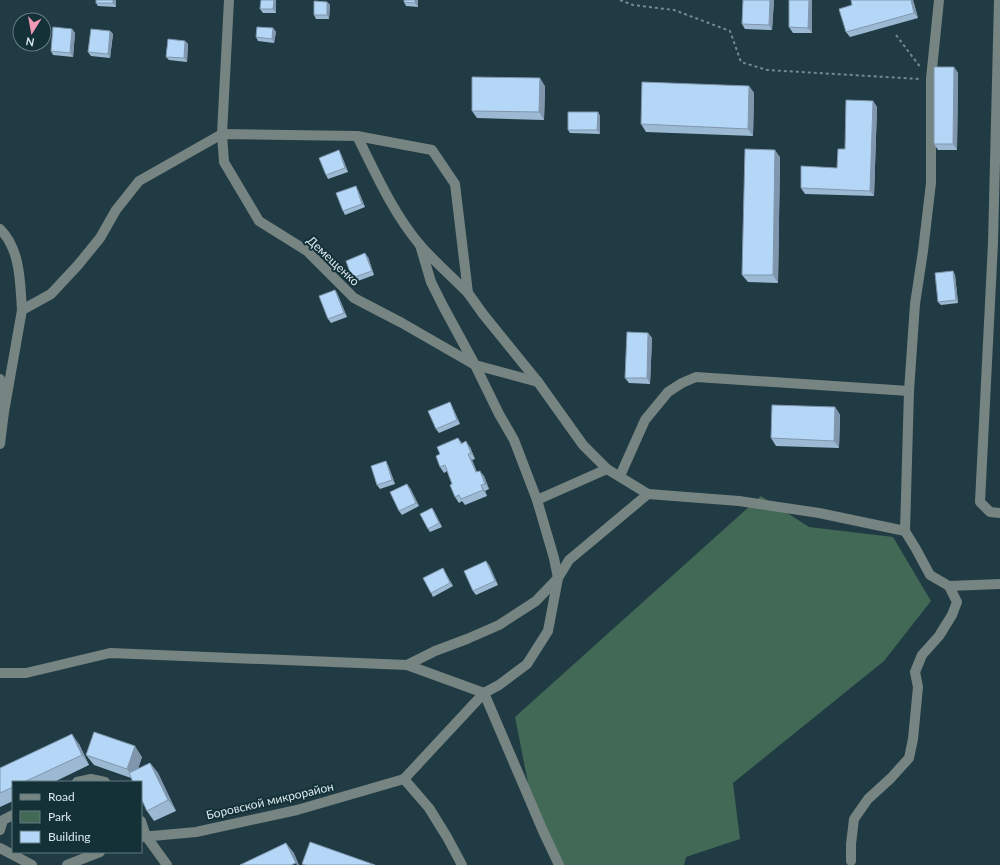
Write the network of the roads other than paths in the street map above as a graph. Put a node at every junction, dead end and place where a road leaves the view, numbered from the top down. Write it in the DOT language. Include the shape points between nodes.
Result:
graph roads {
  1 [pos="229,0"];
  2 [pos="939,0"];
  3 [pos="999,0"];
  4 [pos="222,134"];
  5 [pos="357,136"];
  6 [pos="0,229"];
  7 [pos="996,242"];
  8 [pos="420,245"];
  9 [pos="468,293"];
  10 [pos="22,310"];
  11 [pos="475,365"];
  12 [pos="0,379"];
  13 [pos="538,382"];
  14 [pos="909,391"];
  15 [pos="4,412"];
  16 [pos="0,444"];
  17 [pos="607,469"];
  18 [pos="620,476"];
  19 [pos="648,494"];
  20 [pos="537,500"];
  21 [pos="1000,513"];
  22 [pos="905,531"];
  23 [pos="558,578"];
  24 [pos="1000,584"];
  25 [pos="948,586"];
  26 [pos="407,665"];
  27 [pos="0,673"];
  28 [pos="484,693"];
  29 [pos="404,779"];
  30 [pos="81,781"];
  31 [pos="100,781"];
  32 [pos="12,816"];
  33 [pos="0,830"];
  34 [pos="143,836"];
  35 [pos="0,848"];
  36 [pos="97,853"];
  37 [pos="851,861"];
  38 [pos="32,865"];
  39 [pos="67,865"];
  40 [pos="168,865"];
  41 [pos="462,865"];
  42 [pos="559,865"];
  1 -- 4 [label="street, Демещенко"];
  2 -- 14 [label="street" via="932,79 931,182 915,304"];
  3 -- 7 [label="street"];
  4 -- 5 [label="street"];
  4 -- 10 [label="street" via="139,181 78,265 51,294"];
  4 -- 11 [label="street, Демещенко" via="224,162 258,221 307,250 354,298"];
  5 -- 8 [label="street" via="383,190"];
  5 -- 9 [label="street" via="432,150 455,184"];
  6 -- 10 [label="street" via="6,235 18,263"];
  7 -- 21 [label="street" via="980,502 990,512"];
  8 -- 9 [label="street"];
  8 -- 11 [label="street" via="443,306"];
  9 -- 13 [label="street"];
  10 -- 15 [label="street"];
  11 -- 13 [label="street, Демещенко"];
  11 -- 20 [label="street" via="514,440"];
  12 -- 15 [label="street"];
  13 -- 17 [label="street" via="583,445"];
  14 -- 18 [label="street" via="696,377 668,392 645,420"];
  14 -- 22 [label="street"];
  15 -- 16 [label="street"];
  17 -- 18 [label="street"];
  17 -- 20 [label="street"];
  18 -- 19 [label="street"];
  19 -- 22 [label="street" via="739,500"];
  19 -- 23 [label="street" via="569,560"];
  20 -- 23 [label="street"];
  22 -- 25 [label="street" via="930,575"];
  23 -- 26 [label="street" via="536,601 499,625"];
  23 -- 28 [label="street" via="548,631 544,638 527,664"];
  24 -- 25 [label="street"];
  25 -- 37 [label="street" via="957,602 952,615 922,655 915,672 918,687 914,739 909,758 868,800 854,819"];
  26 -- 27 [label="street" via="110,653 26,673"];
  26 -- 28 [label="street"];
  28 -- 29 [label="street"];
  28 -- 42 [label="street"];
  29 -- 34 [label="street, Боровской микрорайон" via="297,810 196,832"];
  29 -- 41 [label="street" via="429,808"];
  30 -- 31 [label="street"];
  32 -- 33 [label="street" via="3,820"];
  34 -- 40 [label="street"];
  35 -- 38 [label="street"];
  36 -- 39 [label="street"];
}
